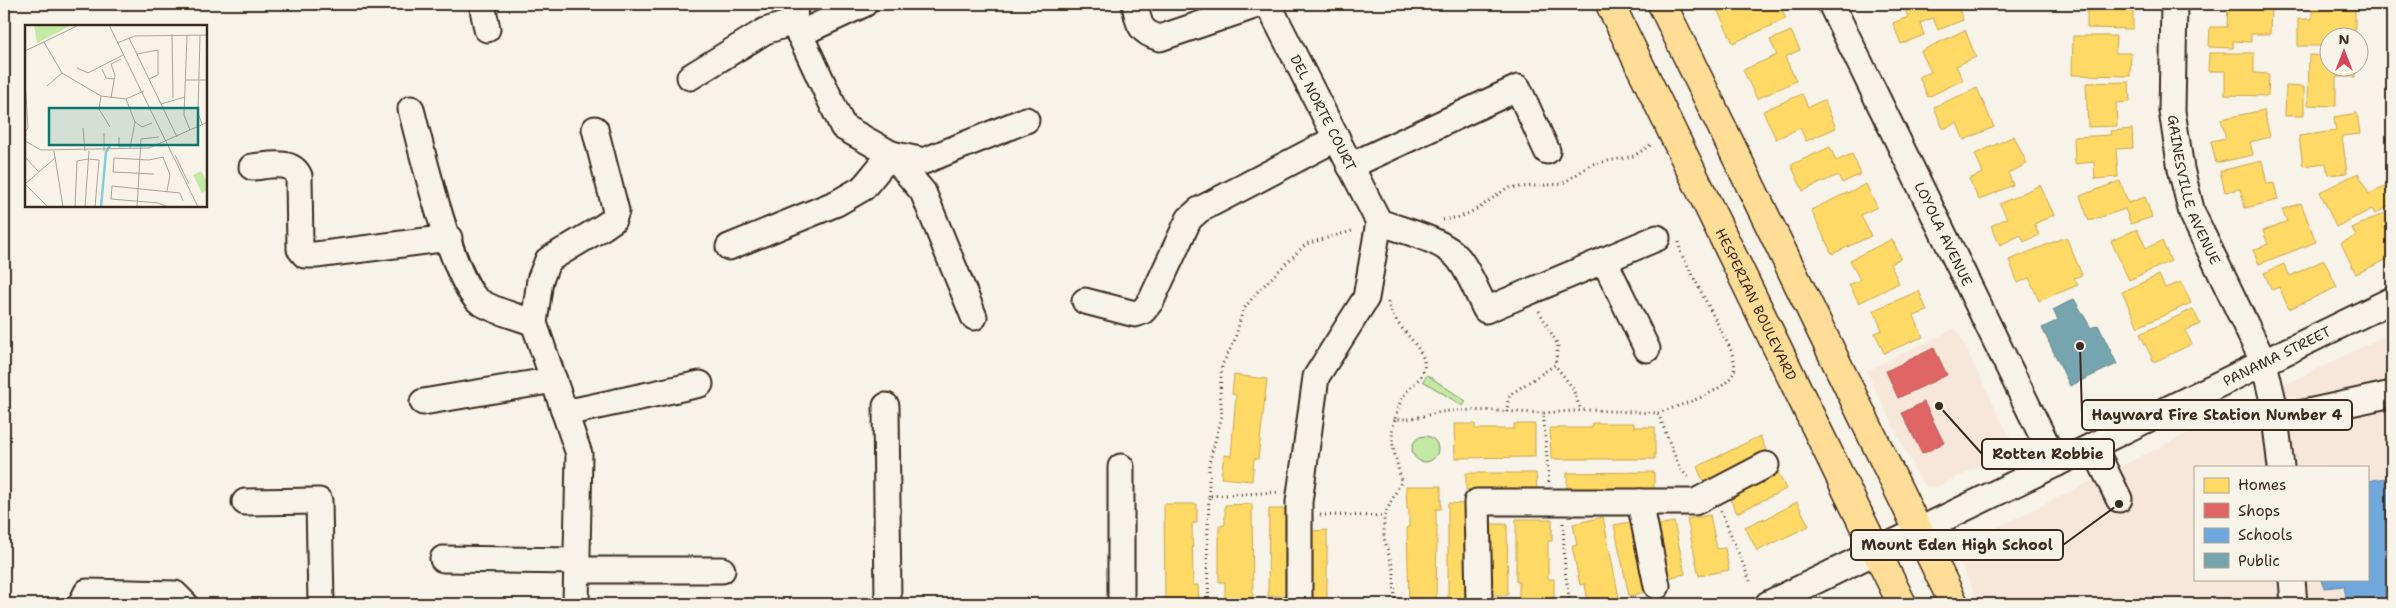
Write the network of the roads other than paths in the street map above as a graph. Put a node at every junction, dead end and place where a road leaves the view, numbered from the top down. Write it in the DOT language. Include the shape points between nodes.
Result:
graph roads {
  1 [pos="482,4"];
  2 [pos="864,4"];
  3 [pos="1135,4"];
  4 [pos="1260,4"];
  5 [pos="1268,4"];
  6 [pos="1610,4"];
  7 [pos="1662,4"];
  8 [pos="1831,4"];
  9 [pos="2174,4"];
  10 [pos="796,20"];
  11 [pos="487,29"];
  12 [pos="690,77"];
  13 [pos="411,109"];
  14 [pos="1026,120"];
  15 [pos="595,129"];
  16 [pos="1337,138"];
  17 [pos="1547,151"];
  18 [pos="891,154"];
  19 [pos="1350,166"];
  20 [pos="252,167"];
  21 [pos="1379,222"];
  22 [pos="449,238"];
  23 [pos="1656,238"];
  24 [pos="729,247"];
  25 [pos="1604,260"];
  26 [pos="2392,300"];
  27 [pos="1085,302"];
  28 [pos="974,317"];
  29 [pos="534,323"];
  30 [pos="1647,349"];
  31 [pos="2264,363"];
  32 [pos="554,380"];
  33 [pos="700,384"];
  34 [pos="2392,394"];
  35 [pos="423,402"];
  36 [pos="886,406"];
  37 [pos="565,413"];
  38 [pos="2276,419"];
  39 [pos="2093,446"];
  40 [pos="1766,464"];
  41 [pos="2056,464"];
  42 [pos="2281,466"];
  43 [pos="1121,468"];
  44 [pos="2119,499"];
  45 [pos="245,502"];
  46 [pos="1640,502"];
  47 [pos="1918,530"];
  48 [pos="1875,552"];
  49 [pos="443,559"];
  50 [pos="577,566"];
  51 [pos="722,570"];
  52 [pos="2292,580"];
  53 [pos="1657,586"];
  54 [pos="81,604"];
  55 [pos="92,604"];
  56 [pos="185,604"];
  57 [pos="321,604"];
  58 [pos="576,604"];
  59 [pos="888,604"];
  60 [pos="1121,604"];
  61 [pos="1299,604"];
  62 [pos="1479,604"];
  63 [pos="1768,604"];
  64 [pos="1902,604"];
  65 [pos="1954,604"];
  66 [pos="2294,604"];
  1 -- 11 [label="street"];
  2 -- 10 [label="street"];
  3 -- 4 [label="street" via="1139,23 1147,34 1160,38"];
  5 -- 16 [label="street, DEL NORTE COURT"];
  6 -- 48 [label="main road, HESPERIAN BOULEVARD"];
  7 -- 47 [label="main road"];
  8 -- 41 [label="street, LOYOLA AVENUE"];
  9 -- 31 [label="street, GAINESVILLE AVENUE" via="2174,132 2189,204"];
  10 -- 12 [label="street" via="765,31"];
  10 -- 18 [label="street" via="843,127"];
  13 -- 22 [label="street" via="437,210"];
  14 -- 18 [label="street" via="924,161"];
  15 -- 29 [label="street" via="616,211 613,220 548,260 540,280"];
  16 -- 19 [label="street, DEL NORTE COURT"];
  16 -- 27 [label="street" via="1199,210 1189,219 1151,302 1143,311 1136,314"];
  17 -- 19 [label="street" via="1518,88"];
  18 -- 24 [label="street" via="863,188 837,204"];
  18 -- 28 [label="street" via="923,192"];
  19 -- 21 [label="street, DEL NORTE COURT"];
  20 -- 22 [label="street" via="290,165 296,169 299,176 300,249 305,255"];
  21 -- 25 [label="street" via="1448,248 1466,270 1486,310"];
  21 -- 61 [label="street" via="1366,298 1316,377 1299,506"];
  22 -- 29 [label="street" via="468,288 480,302"];
  23 -- 25 [label="street"];
  25 -- 30 [label="street"];
  26 -- 31 [label="street, PANAMA STREET"];
  29 -- 32 [label="street"];
  31 -- 38 [label="street, GAINESVILLE AVENUE"];
  31 -- 39 [label="street, PANAMA STREET"];
  32 -- 35 [label="street"];
  32 -- 37 [label="street"];
  33 -- 37 [label="street"];
  34 -- 38 [label="street"];
  36 -- 59 [label="street"];
  37 -- 50 [label="street" via="579,454"];
  38 -- 42 [label="street, GAINESVILLE AVENUE"];
  39 -- 41 [label="street, PANAMA STREET"];
  39 -- 44 [label="street"];
  40 -- 46 [label="street" via="1695,502"];
  41 -- 47 [label="street, PANAMA STREET"];
  43 -- 60 [label="street"];
  45 -- 57 [label="street" via="319,502"];
  46 -- 53 [label="street"];
  46 -- 62 [label="street" via="1477,502"];
  47 -- 48 [label="street, PANAMA STREET"];
  47 -- 65 [label="main road"];
  48 -- 63 [label="street, PANAMA STREET"];
  48 -- 64 [label="main road, HESPERIAN BOULEVARD"];
  49 -- 50 [label="street"];
  50 -- 51 [label="street"];
  50 -- 58 [label="street"];
  52 -- 66 [label="street"];
  54 -- 55 [label="street"];
  54 -- 56 [label="street" via="87,592 175,594"];
}
